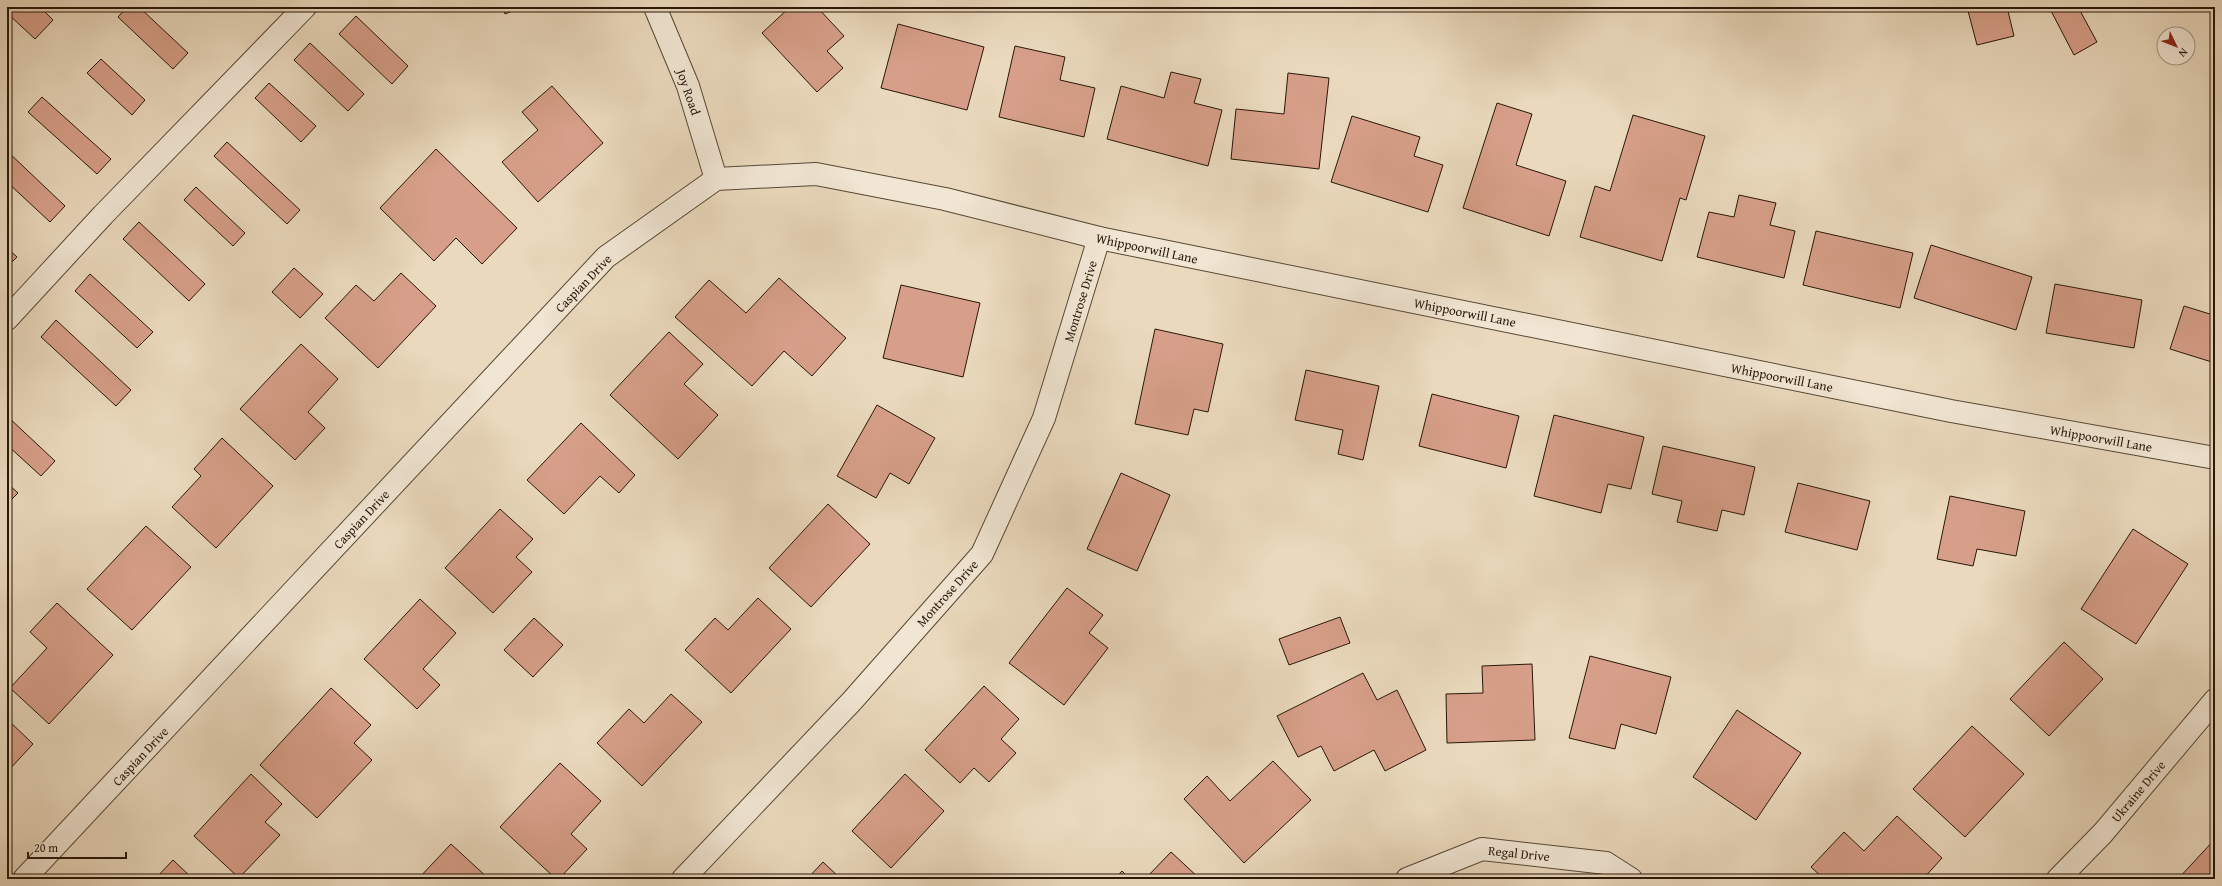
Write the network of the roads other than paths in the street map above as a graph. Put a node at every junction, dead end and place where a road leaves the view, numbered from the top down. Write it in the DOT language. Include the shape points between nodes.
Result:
graph roads {
  1 [pos="305,7"];
  2 [pos="655,7"];
  3 [pos="716,179"];
  4 [pos="1099,238"];
  5 [pos="7,319"];
  6 [pos="2215,458"];
  7 [pos="2215,700"];
  8 [pos="24,879"];
  9 [pos="683,879"];
  10 [pos="1407,879"];
  11 [pos="1631,879"];
  12 [pos="2058,879"];
  1 -- 5 [label="street" via="103,215"];
  2 -- 3 [label="street, Joy Road" via="688,86"];
  3 -- 4 [label="street, Whippoorwill Lane" via="816,174 945,199"];
  3 -- 8 [label="street, Caspian Drive" via="606,257"];
  4 -- 6 [label="street, Whippoorwill Lane" via="1951,411"];
  4 -- 9 [label="street, Montrose Drive" via="1044,418 982,554 852,701"];
  7 -- 12 [label="street, Ukraine Drive" via="2103,833"];
  10 -- 11 [label="street, Regal Drive" via="1482,849 1606,863"];
}
